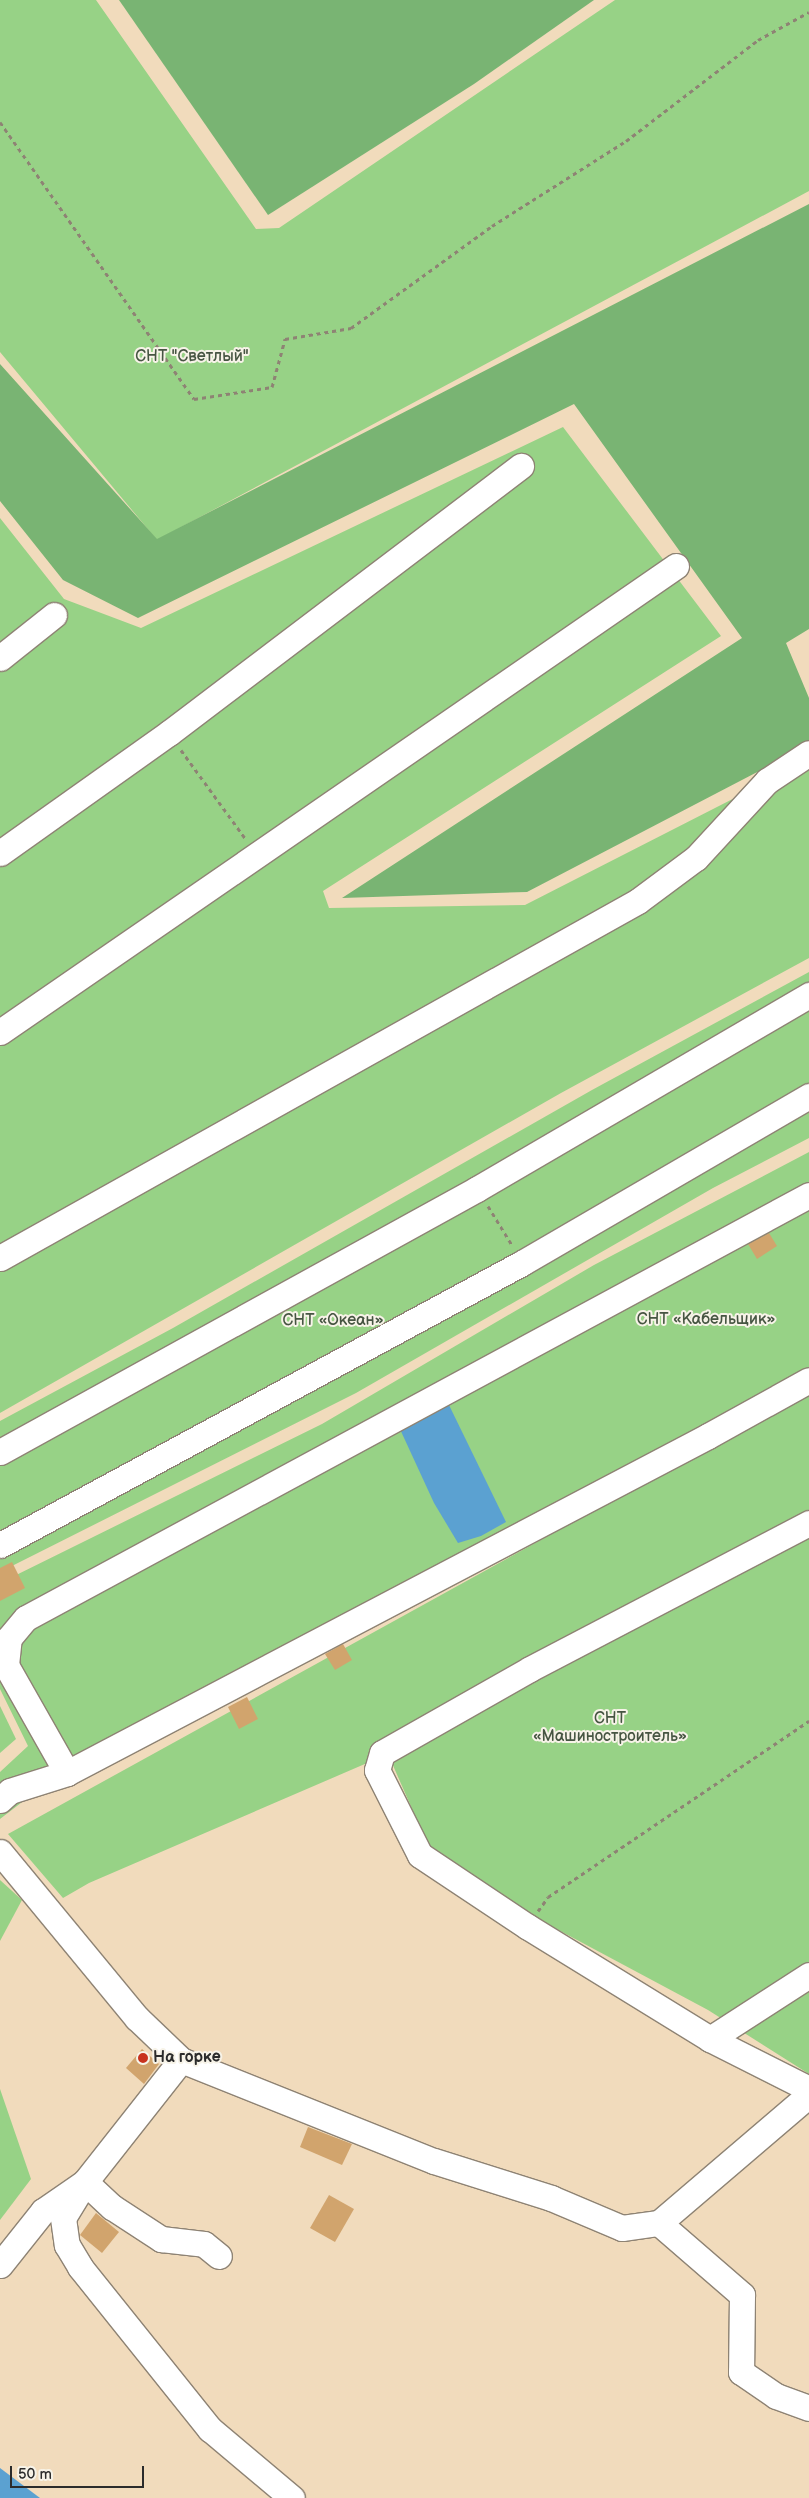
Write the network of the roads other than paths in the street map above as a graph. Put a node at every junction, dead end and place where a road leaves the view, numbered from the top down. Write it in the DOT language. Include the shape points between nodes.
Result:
graph roads {
  1 [pos="520,466"];
  2 [pos="676,566"];
  3 [pos="54,616"];
  4 [pos="0,658"];
  5 [pos="809,753"];
  6 [pos="0,853"];
  7 [pos="809,995"];
  8 [pos="0,1032"];
  9 [pos="809,1096"];
  10 [pos="809,1195"];
  11 [pos="0,1258"];
  12 [pos="809,1380"];
  13 [pos="0,1452"];
  14 [pos="809,1523"];
  15 [pos="0,1545"];
  16 [pos="67,1773"];
  17 [pos="0,1800"];
  18 [pos="0,1852"];
  19 [pos="809,1975"];
  20 [pos="710,2039"];
  21 [pos="181,2060"];
  22 [pos="809,2089"];
  23 [pos="809,2095"];
  24 [pos="85,2182"];
  25 [pos="659,2223"];
  26 [pos="219,2256"];
  27 [pos="0,2265"];
  28 [pos="809,2408"];
  29 [pos="292,2498"];
  1 -- 6 [label="street" via="169,733"];
  2 -- 8 [label="street"];
  3 -- 4 [label="street"];
  5 -- 11 [label="street" via="767,781 696,858 638,901"];
  7 -- 13 [label="street" via="478,1190"];
  9 -- 15 [label="street" via="522,1263"];
  10 -- 16 [label="street" via="26,1618 9,1638 6,1665"];
  12 -- 16 [label="street"];
  14 -- 20 [label="street" via="530,1669 382,1753 377,1770 420,1855 528,1927"];
  16 -- 17 [label="street" via="10,1791"];
  18 -- 21 [label="street" via="137,2018"];
  19 -- 20 [label="street"];
  20 -- 22 [label="street"];
  21 -- 24 [label="street"];
  21 -- 25 [label="street" via="434,2161 551,2198 622,2228"];
  23 -- 25 [label="street"];
  24 -- 26 [label="street" via="112,2208 162,2239 204,2244"];
  24 -- 27 [label="street" via="43,2211"];
  24 -- 29 [label="street" via="63,2218 67,2244 80,2267 210,2429"];
  25 -- 28 [label="street" via="742,2295 741,2372 776,2396"];
}
